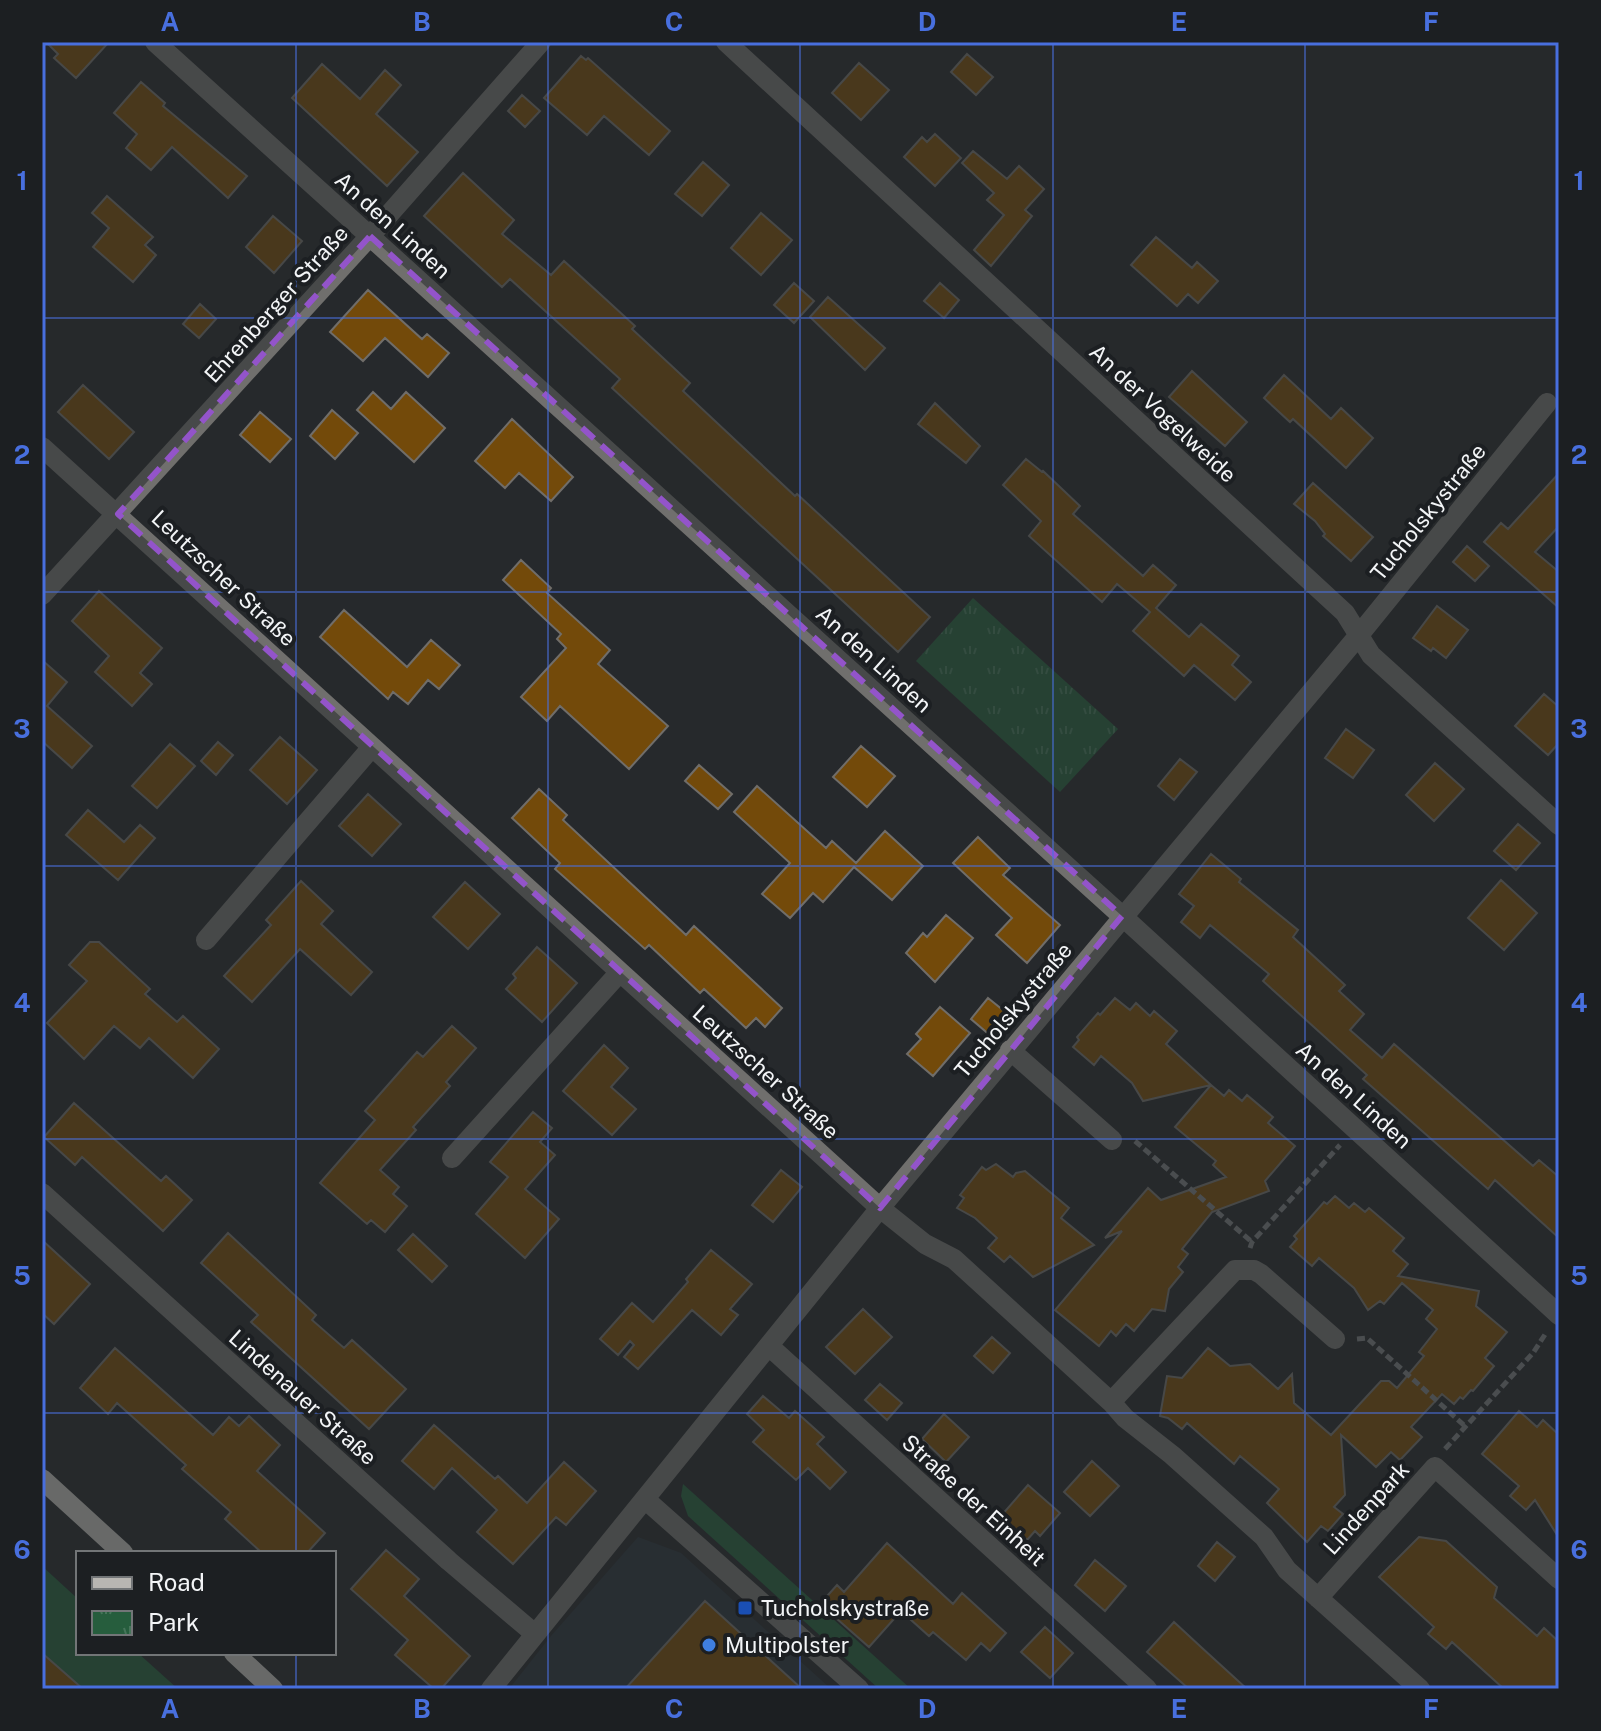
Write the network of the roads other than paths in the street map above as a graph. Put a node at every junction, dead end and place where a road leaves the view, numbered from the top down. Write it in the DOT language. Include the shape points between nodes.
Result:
graph roads {
  1 [pos="155,42"];
  2 [pos="541,42"];
  3 [pos="726,42"];
  4 [pos="370,236"];
  5 [pos="1547,403"];
  6 [pos="42,447"];
  7 [pos="118,514"];
  8 [pos="42,595"];
  9 [pos="1359,635"];
  10 [pos="372,747"];
  11 [pos="1559,825"];
  12 [pos="1122,916"];
  13 [pos="206,940"];
  14 [pos="620,972"];
  15 [pos="1010,1050"];
  16 [pos="1112,1140"];
  17 [pos="452,1158"];
  18 [pos="42,1193"];
  19 [pos="880,1208"];
  20 [pos="1555,1321"];
  21 [pos="1335,1339"];
  22 [pos="769,1346"];
  23 [pos="1111,1402"];
  24 [pos="42,1479"];
  25 [pos="646,1500"];
  26 [pos="121,1551"];
  27 [pos="1559,1579"];
  28 [pos="1318,1598"];
  29 [pos="535,1634"];
  30 [pos="236,1655"];
  31 [pos="273,1689"];
  32 [pos="491,1689"];
  33 [pos="859,1689"];
  34 [pos="1147,1689"];
  35 [pos="1420,1689"];
  1 -- 4 [label="street, An den Linden"];
  2 -- 4 [label="street, Ehrenberger Straße"];
  3 -- 9 [label="street, An der Vogelweide" via="1345,613"];
  4 -- 7 [label="street, Ehrenberger Straße"];
  4 -- 12 [label="street, An den Linden"];
  5 -- 9 [label="street, Tucholskystraße"];
  6 -- 7 [label="street, Leutzscher Straße"];
  7 -- 8 [label="street, Ehrenberger Straße"];
  7 -- 10 [label="street, Leutzscher Straße"];
  9 -- 11 [label="street, An der Vogelweide" via="1371,655"];
  9 -- 12 [label="street, Tucholskystraße"];
  10 -- 13 [label="street"];
  10 -- 14 [label="street, Leutzscher Straße"];
  12 -- 15 [label="street, Tucholskystraße"];
  12 -- 20 [label="street, An den Linden" via="1356,1128"];
  14 -- 17 [label="street"];
  14 -- 19 [label="street, Leutzscher Straße"];
  15 -- 16 [label="street"];
  15 -- 19 [label="street, Tucholskystraße"];
  18 -- 29 [label="street, Lindenauer Straße"];
  19 -- 22 [label="street, Tucholskystraße"];
  19 -- 23 [label="street" via="925,1244 954,1259"];
  21 -- 23 [label="street" via="1261,1274 1235,1270"];
  22 -- 25 [label="street, Tucholskystraße"];
  22 -- 34 [label="street, Straße der Einheit"];
  23 -- 28 [label="street" via="1264,1537 1287,1570"];
  24 -- 26 [label="main road"];
  25 -- 29 [label="street, Tucholskystraße"];
  25 -- 33 [label="street"];
  27 -- 28 [label="street, Lindenpark" via="1435,1467"];
  28 -- 35 [label="street"];
  29 -- 32 [label="street, Tucholskystraße"];
  30 -- 31 [label="main road"];
}
